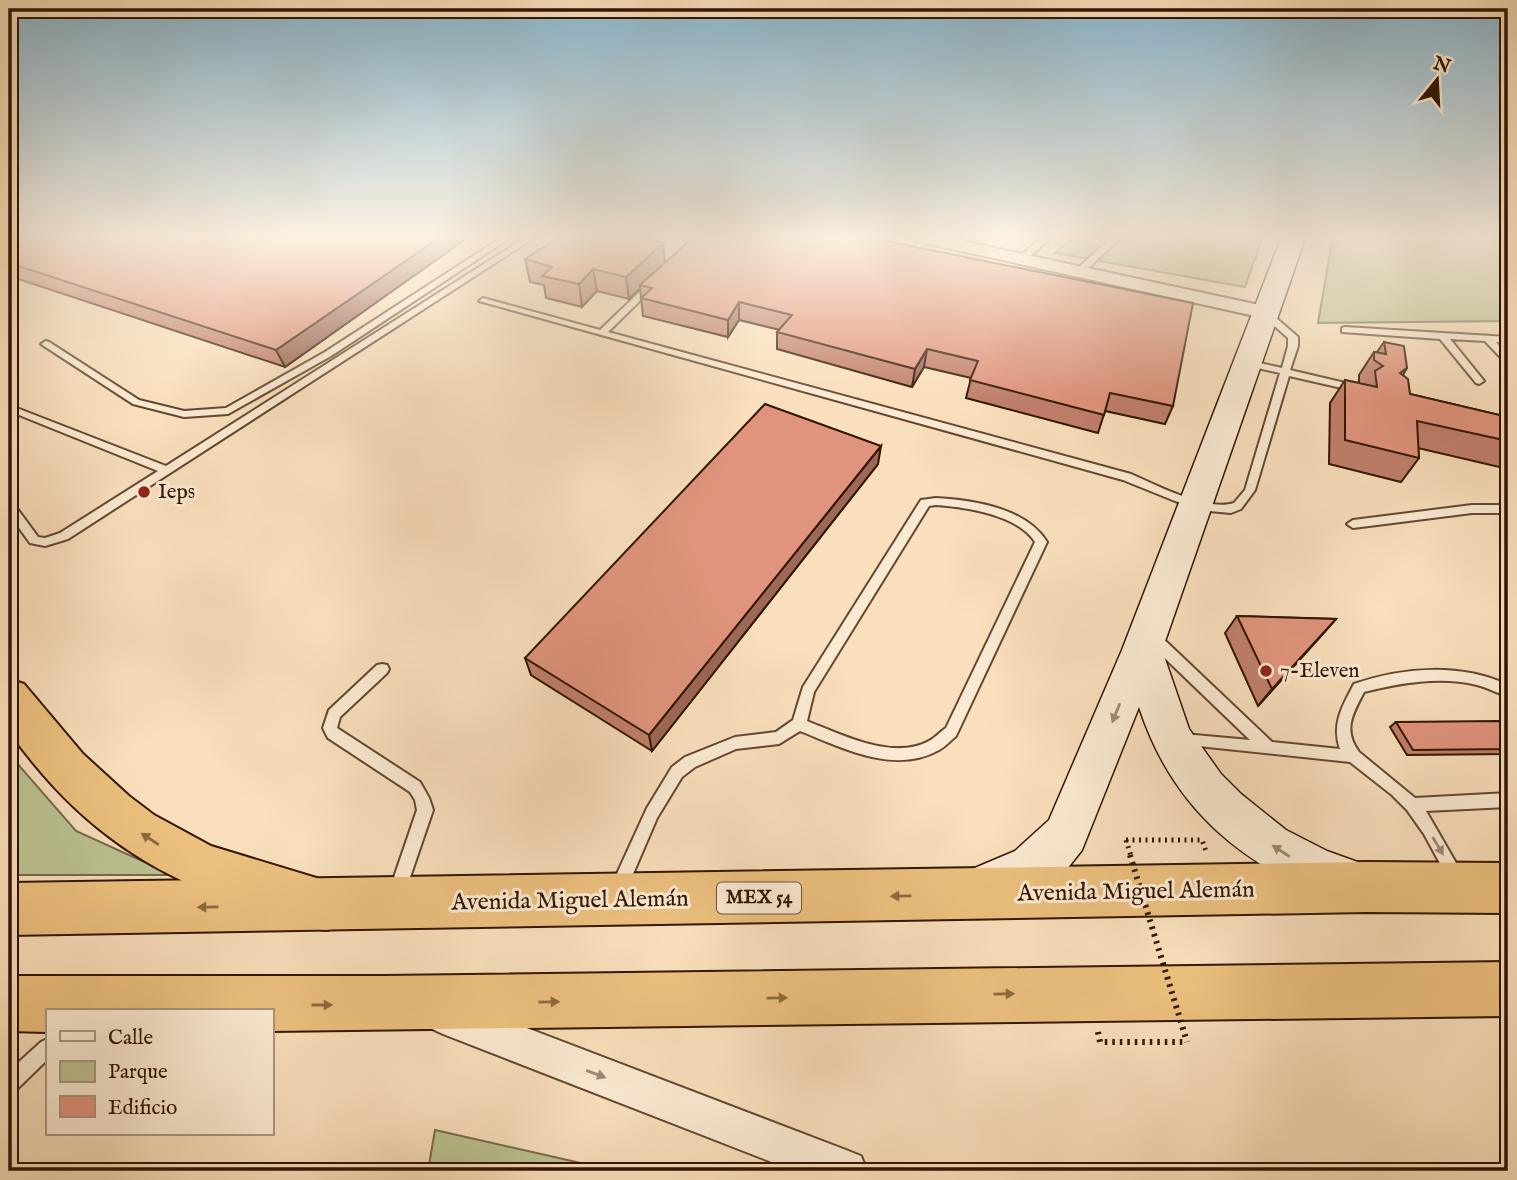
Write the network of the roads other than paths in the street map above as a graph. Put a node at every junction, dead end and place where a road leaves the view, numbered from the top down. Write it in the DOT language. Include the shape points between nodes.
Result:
graph roads {
  1 [pos="425,291"];
  2 [pos="447,291"];
  3 [pos="646,291"];
  4 [pos="1173,291"];
  5 [pos="1272,291"];
  6 [pos="484,301"];
  7 [pos="1264,312"];
  8 [pos="1345,330"];
  9 [pos="602,333"];
  10 [pos="1443,337"];
  11 [pos="1488,339"];
  12 [pos="1508,340"];
  13 [pos="46,344"];
  14 [pos="1508,359"];
  15 [pos="1247,363"];
  16 [pos="1286,372"];
  17 [pos="1479,381"];
  18 [pos="1360,389"];
  19 [pos="9,408"];
  20 [pos="166,470"];
  21 [pos="1196,503"];
  22 [pos="9,506"];
  23 [pos="1508,509"];
  24 [pos="1353,524"];
  25 [pos="1145,641"];
  26 [pos="382,669"];
  27 [pos="1508,691"];
  28 [pos="9,697"];
  29 [pos="799,724"];
  30 [pos="1173,740"];
  31 [pos="1268,748"];
  32 [pos="1351,756"];
  33 [pos="1508,800"];
  34 [pos="1413,805"];
  35 [pos="1366,887"];
  36 [pos="1485,888"];
  37 [pos="952,896"];
  38 [pos="612,900"];
  39 [pos="393,904"];
  40 [pos="328,905"];
  41 [pos="9,909"];
  42 [pos="1508,989"];
  43 [pos="9,1004"];
  44 [pos="418,1005"];
  45 [pos="92,1007"];
  46 [pos="46,1049"];
  47 [pos="9,1083"];
  48 [pos="846,1171"];
  1 -- 13 [label="lane" via="228,411 184,414 136,402"];
  2 -- 20 [label="lane"];
  3 -- 9 [label="lane"];
  4 -- 7 [label="street"];
  5 -- 7 [label="main road"];
  6 -- 9 [label="lane"];
  7 -- 15 [label="main road"];
  7 -- 16 [label="lane" via="1293,337"];
  8 -- 10 [label="lane"];
  9 -- 21 [label="lane" via="1127,477"];
  10 -- 11 [label="lane"];
  10 -- 17 [label="lane"];
  11 -- 12 [label="lane"];
  11 -- 14 [label="lane"];
  15 -- 16 [label="lane"];
  15 -- 21 [label="main road"];
  16 -- 18 [label="lane"];
  16 -- 21 [label="lane" via="1242,503 1233,509"];
  19 -- 20 [label="lane"];
  20 -- 22 [label="lane" via="54,540 34,540"];
  21 -- 25 [label="main road"];
  23 -- 24 [label="lane"];
  25 -- 30 [label="main road"];
  25 -- 31 [label="lane"];
  25 -- 37 [label="main road, one-way" via="1066,835 1056,849 1017,877"];
  26 -- 39 [label="lane" via="334,714 330,728 422,797 425,810"];
  27 -- 32 [label="lane" via="1470,676 1392,678 1359,688 1347,707 1341,732"];
  40 -- 28 [label="highway, one-way" via="232,878 151,840 85,785"];
  29 -- 29 [label="lane" via="880,753 922,752 940,744 951,732 1041,542 1034,529 955,501 925,503 808,691"];
  29 -- 38 [label="lane" via="779,738 735,743 677,772 652,813"];
  30 -- 31 [label="lane"];
  35 -- 30 [label="main road, one-way" via="1306,867 1253,832 1205,787"];
  31 -- 32 [label="lane"];
  32 -- 34 [label="lane"];
  33 -- 34 [label="lane"];
  34 -- 36 [label="lane, one-way"];
  35 -- 36 [label="highway, Avenida Miguel Alemán / MEX 54"];
  35 -- 37 [label="highway, Avenida Miguel Alemán / MEX 54"];
  37 -- 38 [label="highway, Avenida Miguel Alemán / MEX 54, one-way"];
  38 -- 39 [label="highway, Avenida Miguel Alemán / MEX 54"];
  39 -- 40 [label="highway, Avenida Miguel Alemán / MEX 54"];
  40 -- 41 [label="highway, Avenida Miguel Alemán / MEX 54, one-way"];
  44 -- 42 [label="highway, one-way"];
  43 -- 45 [label="highway"];
  45 -- 44 [label="highway, one-way"];
  44 -- 48 [label="street, one-way"];
  46 -- 47 [label="lane"];
}
